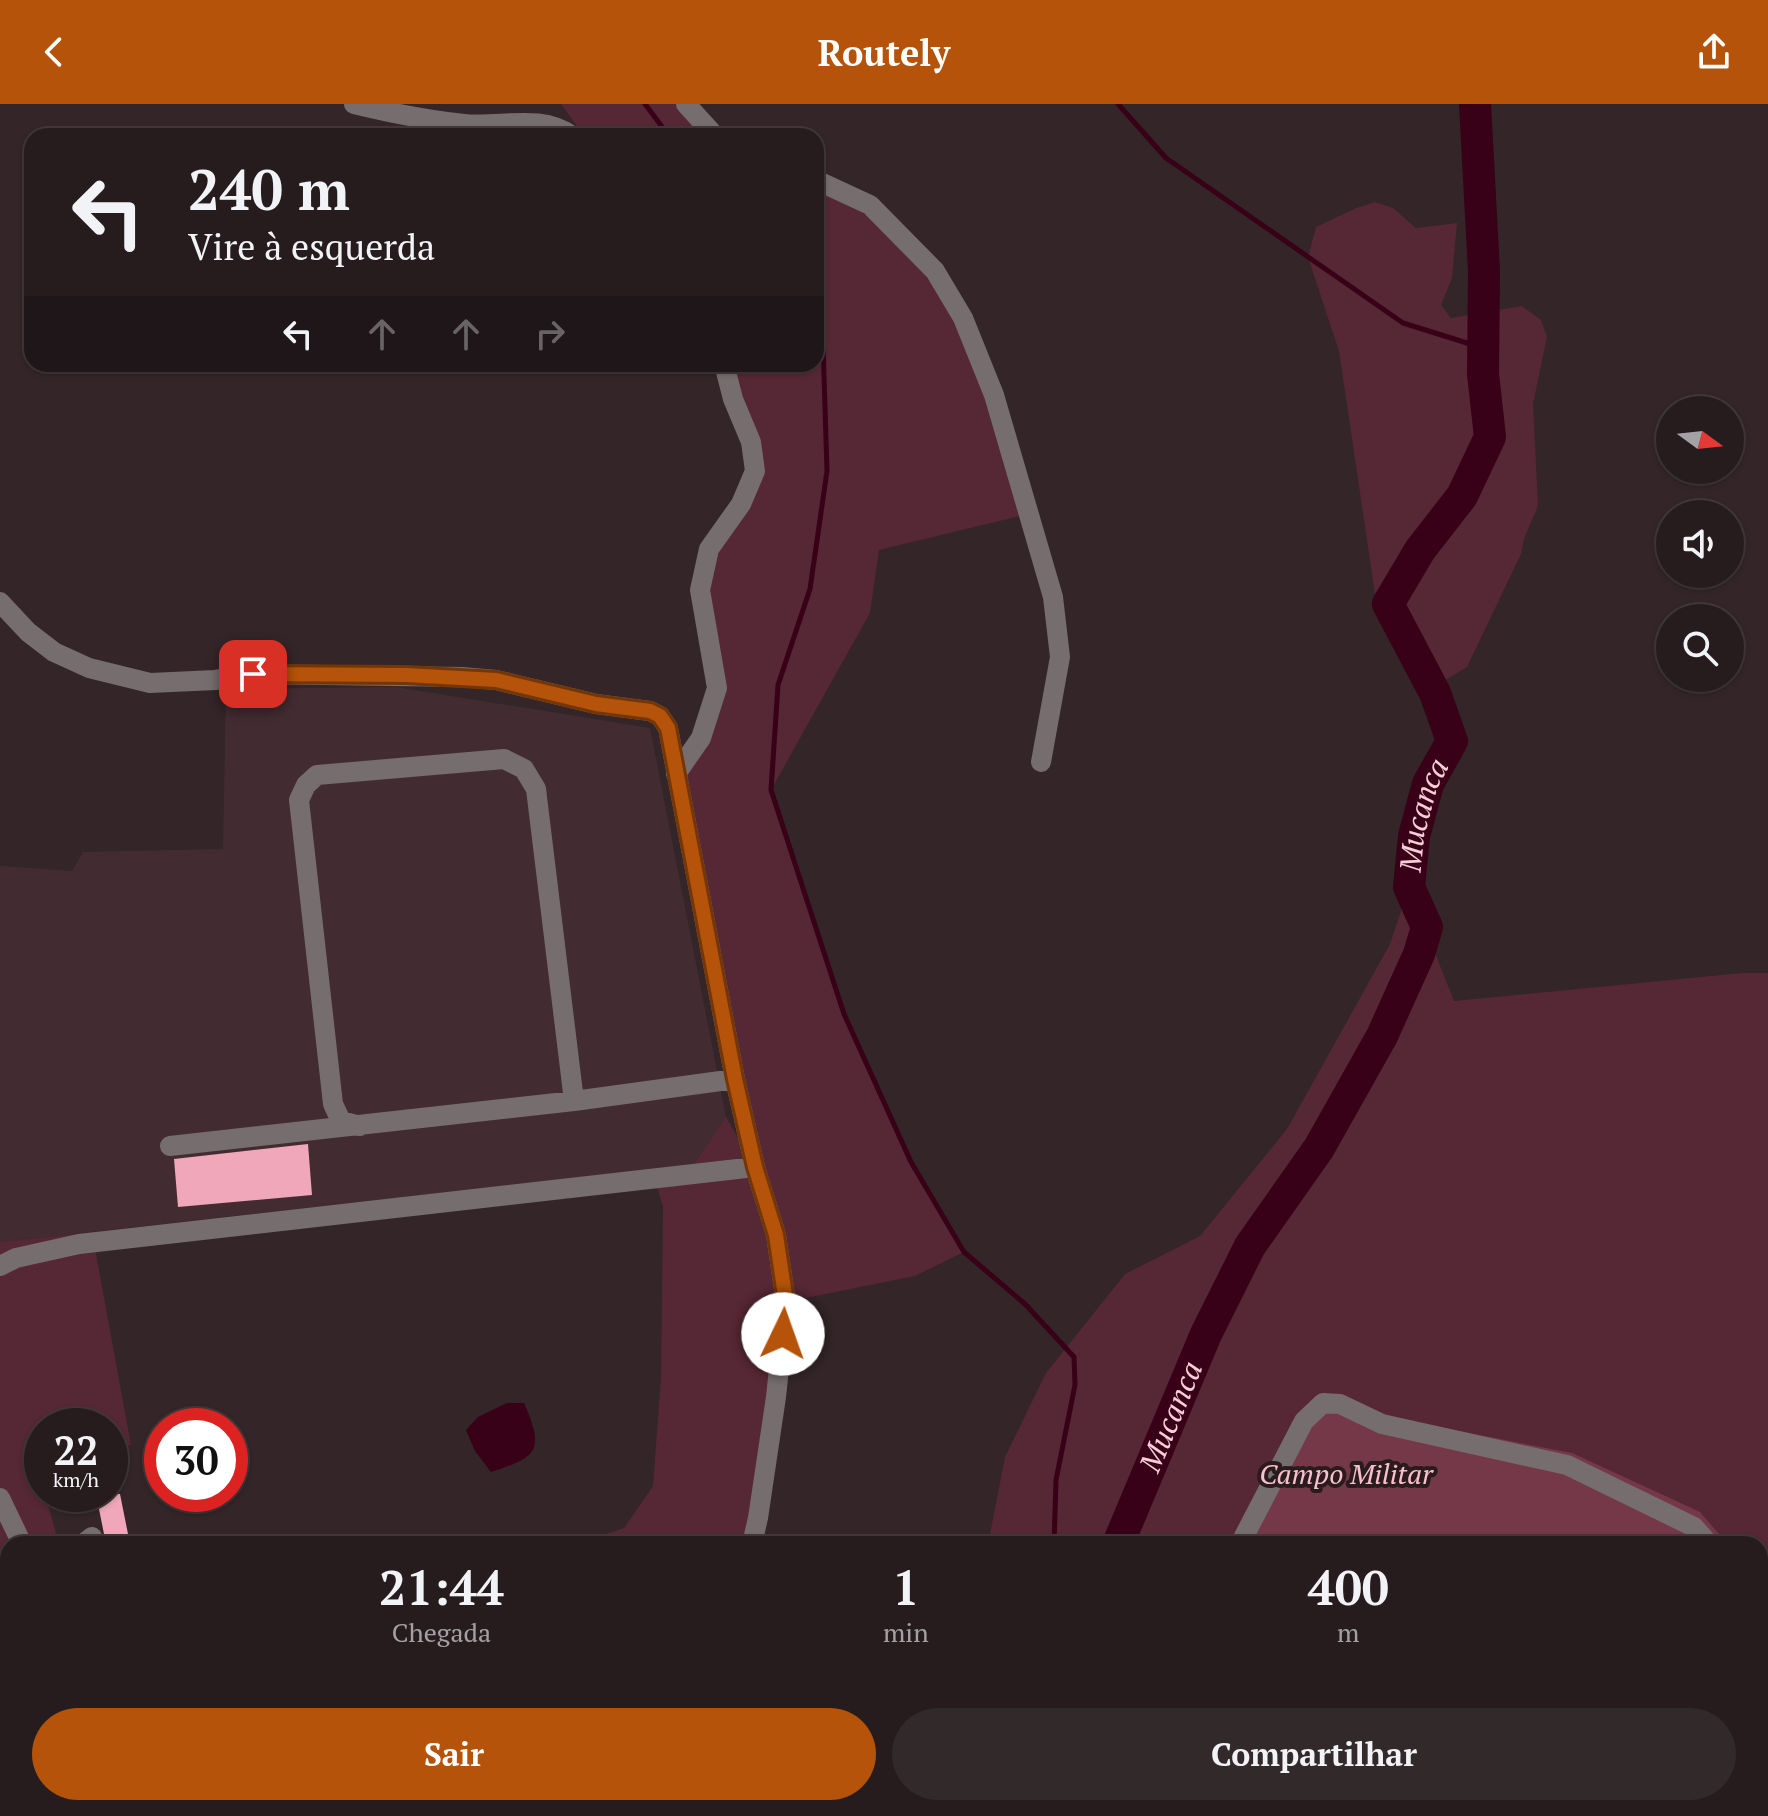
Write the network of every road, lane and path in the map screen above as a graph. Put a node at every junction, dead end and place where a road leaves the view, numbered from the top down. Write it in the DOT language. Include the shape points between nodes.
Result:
graph roads {
  1 [pos="354,104"];
  2 [pos="686,104"];
  3 [pos="552,128"];
  4 [pos="708,128"];
  5 [pos="824,184"];
  6 [pos="726,372"];
  7 [pos="0,602"];
  8 [pos="1041,762"];
  9 [pos="676,774"];
  10 [pos="735,1079"];
  11 [pos="574,1101"];
  12 [pos="360,1126"];
  13 [pos="170,1146"];
  14 [pos="755,1167"];
  15 [pos="0,1266"];
  16 [pos="0,1498"];
  17 [pos="18,1536"];
  18 [pos="754,1536"];
  19 [pos="1244,1536"];
  20 [pos="1702,1536"];
  1 -- 3 [label="street" via="468,125 520,122"];
  2 -- 4 [label="street"];
  5 -- 8 [label="street" via="870,205 935,271 963,318 994,395 1053,597 1060,657"];
  6 -- 9 [label="street" via="751,442 755,471 741,504 709,549 700,590 717,688 701,738"];
  7 -- 9 [label="street" via="54,652 89,668 150,683 253,674 448,677 496,680 650,711 668,728"];
  9 -- 10 [label="street"];
  10 -- 11 [label="street"];
  10 -- 14 [label="street"];
  11 -- 12 [label="street"];
  11 -- 12 [label="street" via="536,789 524,769 504,759 317,775 299,800 333,1104 341,1121"];
  12 -- 13 [label="street"];
  14 -- 15 [label="street" via="110,1239"];
  14 -- 18 [label="street" via="776,1235 786,1302"];
  16 -- 17 [label="street"];
  19 -- 20 [label="street" via="1304,1421 1323,1403 1340,1404 1382,1424 1567,1465 1694,1527"];
}
